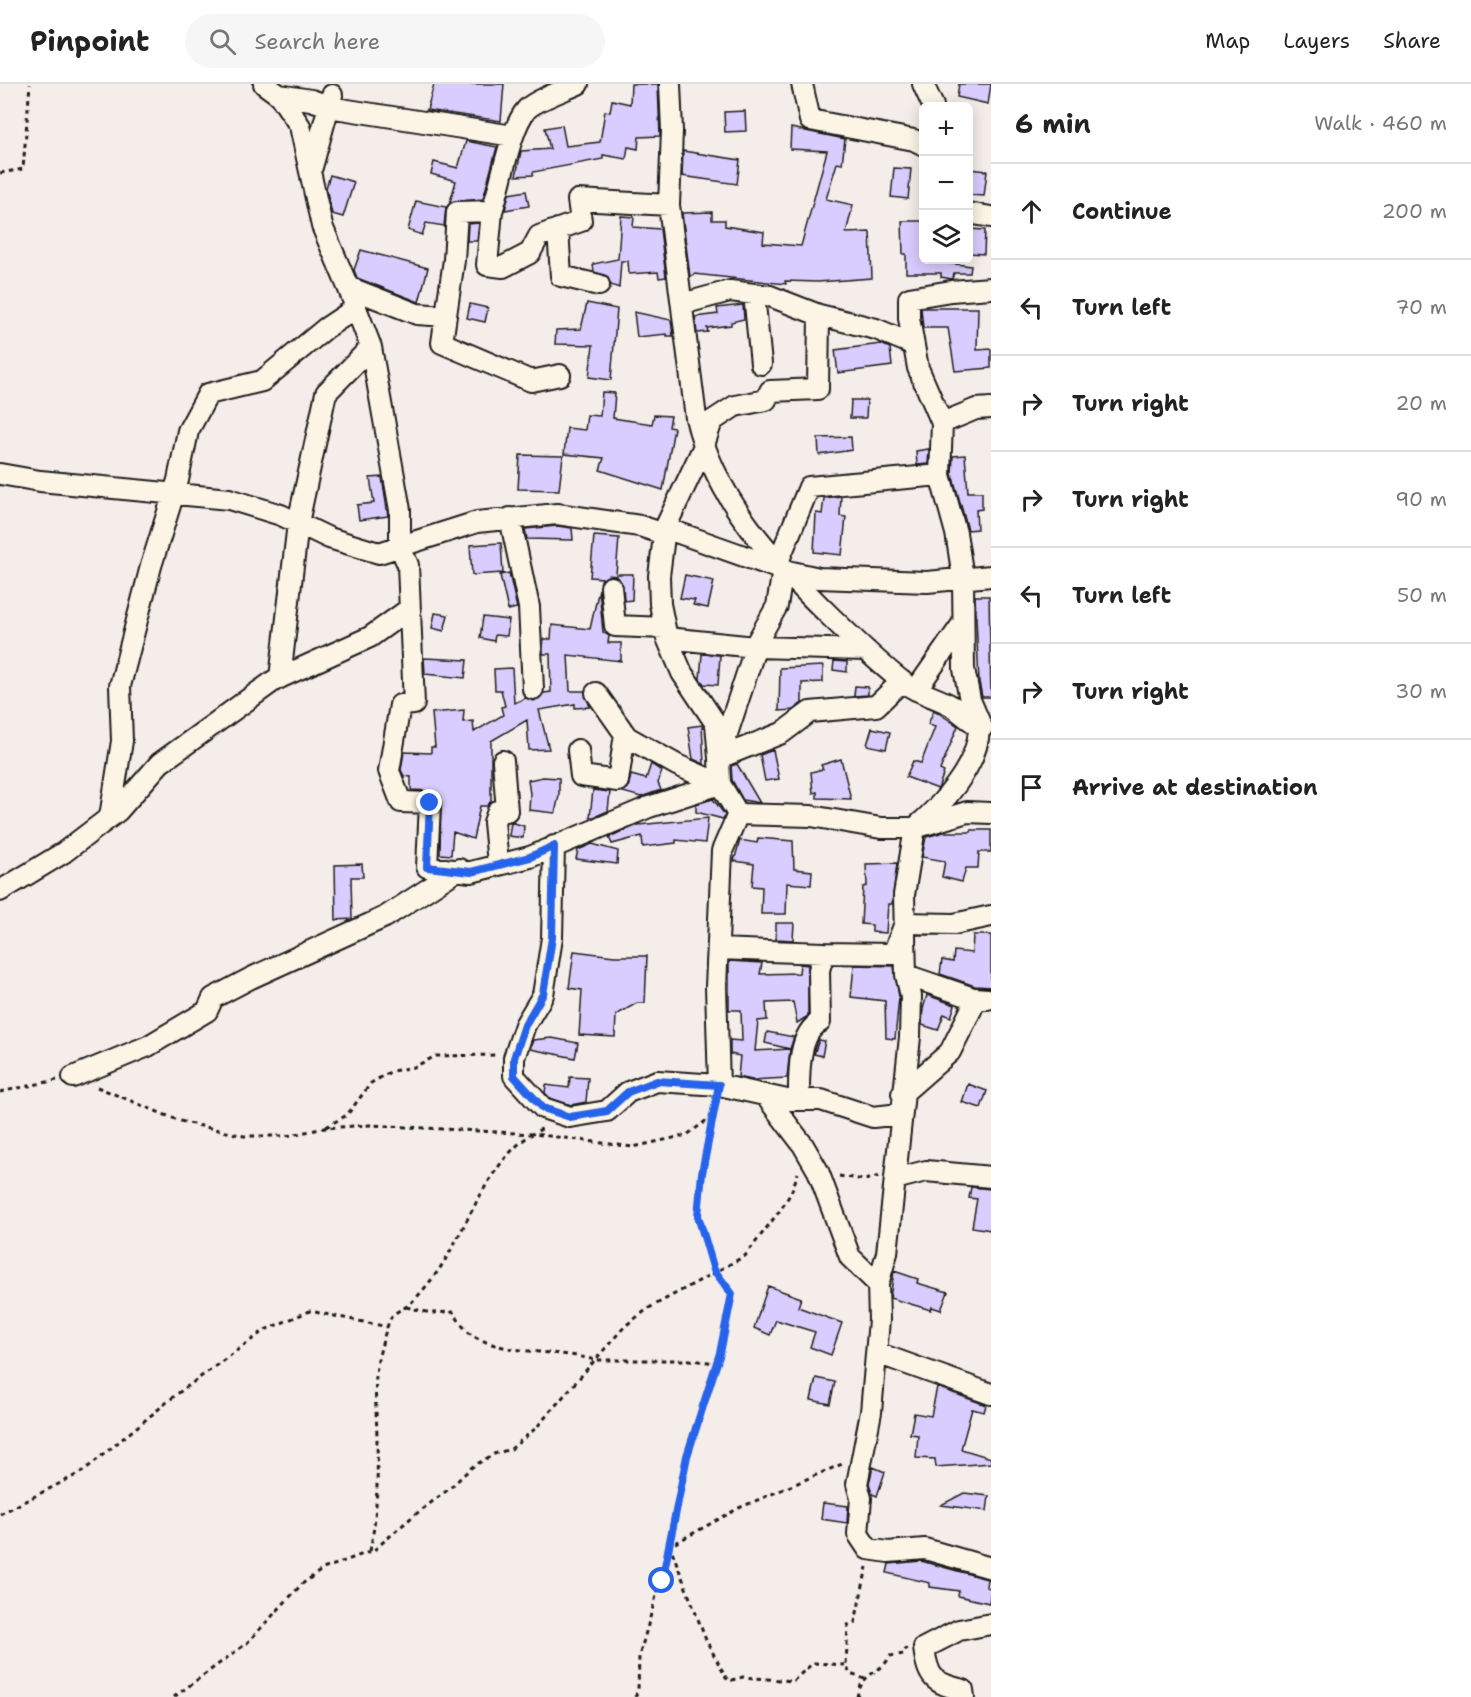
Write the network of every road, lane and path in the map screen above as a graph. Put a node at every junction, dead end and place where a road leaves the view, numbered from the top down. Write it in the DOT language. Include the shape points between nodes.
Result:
graph roads {
  1 [pos="30,84"];
  2 [pos="578,84"];
  3 [pos="670,84"];
  4 [pos="802,84"];
  5 [pos="923,84"];
  6 [pos="271,89"];
  7 [pos="328,96"];
  8 [pos="931,102"];
  9 [pos="513,136"];
  10 [pos="919,143"];
  11 [pos="311,172"];
  12 [pos="0,173"];
  13 [pos="669,205"];
  14 [pos="492,211"];
  15 [pos="973,214"];
  16 [pos="991,218"];
  17 [pos="558,229"];
  18 [pos="454,260"];
  19 [pos="487,266"];
  20 [pos="599,285"];
  21 [pos="348,287"];
  22 [pos="991,288"];
  23 [pos="754,294"];
  24 [pos="682,304"];
  25 [pos="356,308"];
  26 [pos="819,315"];
  27 [pos="446,316"];
  28 [pos="912,344"];
  29 [pos="371,347"];
  30 [pos="761,364"];
  31 [pos="560,375"];
  32 [pos="991,408"];
  33 [pos="942,423"];
  34 [pos="703,448"];
  35 [pos="0,474"];
  36 [pos="939,475"];
  37 [pos="174,493"];
  38 [pos="510,518"];
  39 [pos="298,523"];
  40 [pos="665,531"];
  41 [pos="400,547"];
  42 [pos="781,566"];
  43 [pos="991,576"];
  44 [pos="963,577"];
  45 [pos="612,587"];
  46 [pos="410,609"];
  47 [pos="963,623"];
  48 [pos="666,633"];
  49 [pos="755,647"];
  50 [pos="866,650"];
  51 [pos="280,678"];
  52 [pos="909,685"];
  53 [pos="533,689"];
  54 [pos="596,693"];
  55 [pos="983,731"];
  56 [pos="625,734"];
  57 [pos="578,750"];
  58 [pos="719,758"];
  59 [pos="503,761"];
  60 [pos="720,784"];
  61 [pos="991,813"];
  62 [pos="738,814"];
  63 [pos="110,817"];
  64 [pos="915,828"];
  65 [pos="554,846"];
  66 [pos="498,864"];
  67 [pos="459,869"];
  68 [pos="0,891"];
  69 [pos="991,916"];
  70 [pos="904,923"];
  71 [pos="718,949"];
  72 [pos="824,953"];
  73 [pos="906,975"];
  74 [pos="984,998"];
  75 [pos="514,1058"];
  76 [pos="74,1077"];
  77 [pos="719,1085"];
  78 [pos="0,1092"];
  79 [pos="902,1094"];
  80 [pos="765,1095"];
  81 [pos="799,1100"];
  82 [pos="900,1114"];
  83 [pos="712,1117"];
  84 [pos="325,1128"];
  85 [pos="530,1134"];
  86 [pos="818,1171"];
  87 [pos="991,1177"];
  88 [pos="895,1179"];
  89 [pos="714,1270"];
  90 [pos="878,1284"];
  91 [pos="406,1307"];
  92 [pos="388,1327"];
  93 [pos="877,1353"];
  94 [pos="595,1360"];
  95 [pos="716,1364"];
  96 [pos="991,1394"];
  97 [pos="861,1456"];
  98 [pos="0,1514"];
  99 [pos="670,1546"];
  100 [pos="868,1549"];
  101 [pos="370,1551"];
  102 [pos="991,1568"];
  103 [pos="991,1624"];
  104 [pos="924,1648"];
  105 [pos="846,1665"];
  106 [pos="865,1678"];
  107 [pos="174,1697"];
  108 [pos="635,1697"];
  109 [pos="856,1697"];
  110 [pos="964,1697"];
  1 -- 12 [label="path" via="23,169"];
  2 -- 9 [label="street" via="527,109"];
  3 -- 13 [label="street"];
  4 -- 10 [label="street" via="810,120"];
  5 -- 8 [label="street"];
  6 -- 7 [label="street"];
  6 -- 11 [label="street" via="300,126"];
  7 -- 9 [label="street"];
  7 -- 11 [label="street"];
  9 -- 14 [label="street"];
  11 -- 21 [label="street" via="322,226"];
  13 -- 17 [label="street" via="578,200 581,221"];
  13 -- 24 [label="street"];
  14 -- 18 [label="street" via="457,212"];
  14 -- 19 [label="street"];
  15 -- 16 [label="street"];
  17 -- 19 [label="street" via="539,236 530,252 503,267"];
  17 -- 20 [label="street" via="561,276"];
  18 -- 19 [label="street"];
  18 -- 27 [label="street"];
  21 -- 25 [label="street"];
  21 -- 27 [label="street" via="417,314"];
  22 -- 28 [label="street" via="909,298"];
  23 -- 24 [label="street" via="730,291"];
  23 -- 26 [label="street" via="770,296"];
  23 -- 30 [label="street"];
  24 -- 34 [label="street"];
  25 -- 29 [label="street"];
  25 -- 37 [label="street" via="262,381 208,393 188,431"];
  26 -- 28 [label="street" via="876,329"];
  26 -- 34 [label="street" via="818,389 770,392 766,400 735,406 712,421"];
  27 -- 31 [label="street" via="442,343 531,381"];
  28 -- 33 [label="street"];
  29 -- 39 [label="street" via="326,393"];
  29 -- 41 [label="street" via="400,510"];
  32 -- 33 [label="street" via="976,409"];
  33 -- 36 [label="street"];
  34 -- 40 [label="street"];
  34 -- 42 [label="street" via="743,521"];
  35 -- 37 [label="street"];
  36 -- 42 [label="street" via="809,487"];
  36 -- 44 [label="street" via="956,533"];
  37 -- 39 [label="street" via="229,499"];
  37 -- 63 [label="street" via="120,686 122,741"];
  38 -- 40 [label="street" via="557,514"];
  38 -- 41 [label="street" via="477,522"];
  38 -- 53 [label="street" via="529,607"];
  39 -- 41 [label="street" via="329,538 379,553"];
  39 -- 51 [label="street"];
  40 -- 42 [label="street"];
  40 -- 48 [label="street" via="659,576"];
  41 -- 46 [label="street" via="408,565"];
  42 -- 44 [label="street" via="819,578 927,582"];
  42 -- 49 [label="street" via="777,606"];
  42 -- 50 [label="street"];
  43 -- 44 [label="street"];
  44 -- 47 [label="street"];
  45 -- 48 [label="street" via="615,626"];
  46 -- 51 [label="street" via="370,637"];
  46 -- 67 [label="street" via="414,704 400,705 389,771 400,802 430,803 427,867"];
  47 -- 52 [label="street"];
  47 -- 55 [label="street" via="964,669 970,700"];
  48 -- 49 [label="street"];
  48 -- 58 [label="street" via="682,674 716,724"];
  49 -- 50 [label="street"];
  49 -- 58 [label="street"];
  50 -- 52 [label="street"];
  51 -- 63 [label="street" via="160,763"];
  52 -- 55 [label="street" via="950,705"];
  52 -- 58 [label="street" via="876,705 810,712 782,733"];
  54 -- 56 [label="street"];
  55 -- 64 [label="street" via="979,729 975,753 938,806"];
  56 -- 57 [label="street" via="618,781 581,776"];
  56 -- 60 [label="street" via="677,765"];
  58 -- 60 [label="street"];
  59 -- 66 [label="street" via="507,811 498,811 494,822"];
  60 -- 62 [label="street"];
  60 -- 65 [label="street" via="649,807"];
  61 -- 64 [label="street" via="967,812"];
  62 -- 64 [label="street" via="811,816 881,828"];
  62 -- 71 [label="street" via="722,851"];
  63 -- 68 [label="street" via="63,853"];
  64 -- 70 [label="street" via="904,895"];
  65 -- 66 [label="street" via="530,857"];
  65 -- 75 [label="street" via="552,938 543,994 525,1025"];
  66 -- 67 [label="street" via="471,872"];
  67 -- 76 [label="street" via="385,917 213,998 207,1011 148,1046"];
  69 -- 70 [label="street" via="954,924"];
  70 -- 72 [label="street" via="893,954"];
  70 -- 73 [label="street"];
  71 -- 72 [label="street"];
  71 -- 77 [label="street"];
  72 -- 81 [label="street" via="819,970 820,1022 807,1034"];
  73 -- 74 [label="street"];
  73 -- 79 [label="street" via="911,996 910,1027"];
  74 -- 79 [label="street" via="950,1052"];
  75 -- 77 [label="street" via="514,1076 543,1108 570,1117 607,1111 628,1092 657,1081"];
  75 -- 84 [label="path" via="436,1056 414,1067 392,1071 371,1083 347,1115"];
  76 -- 78 [label="path"];
  76 -- 84 [label="path" via="180,1121 244,1136 286,1136"];
  77 -- 80 [label="street"];
  77 -- 83 [label="path"];
  79 -- 82 [label="street"];
  80 -- 81 [label="street"];
  80 -- 86 [label="street"];
  81 -- 82 [label="street" via="821,1100 873,1117"];
  82 -- 88 [label="street"];
  83 -- 85 [label="path" via="687,1136 633,1147"];
  83 -- 89 [label="path" via="698,1216"];
  84 -- 85 [label="path" via="370,1125"];
  85 -- 91 [label="path" via="484,1189 452,1250"];
  86 -- 88 [label="path" via="865,1180 881,1176"];
  86 -- 89 [label="path" via="799,1170 781,1209 745,1256"];
  86 -- 90 [label="street" via="850,1257"];
  87 -- 88 [label="street" via="926,1171"];
  88 -- 90 [label="street" via="887,1253"];
  89 -- 94 [label="path" via="649,1308"];
  89 -- 95 [label="path" via="732,1294"];
  90 -- 93 [label="street"];
  91 -- 92 [label="path" via="392,1316"];
  91 -- 94 [label="path" via="431,1313 453,1312 472,1336 504,1347 575,1354"];
  92 -- 98 [label="path" via="310,1311 266,1329 194,1380 82,1472"];
  92 -- 101 [label="path" via="378,1359 375,1523"];
  93 -- 96 [label="street"];
  93 -- 97 [label="street" via="871,1412"];
  94 -- 95 [label="path" via="690,1360"];
  94 -- 101 [label="path" via="536,1428 510,1449 472,1467 449,1490"];
  95 -- 99 [label="path" via="687,1456"];
  97 -- 99 [label="path" via="757,1500"];
  97 -- 100 [label="street" via="858,1534"];
  99 -- 105 [label="path" via="706,1640 728,1681 742,1677 793,1681 813,1664"];
  99 -- 108 [label="path" via="639,1658"];
  100 -- 102 [label="street" via="925,1550"];
  100 -- 105 [label="path" via="855,1622 848,1625"];
  101 -- 107 [label="path" via="323,1569 302,1584 247,1642"];
  103 -- 104 [label="street" via="959,1630"];
  104 -- 106 [label="path" via="908,1644 904,1654 890,1656 885,1666"];
  104 -- 110 [label="street" via="927,1671 940,1684 963,1690"];
  105 -- 106 [label="path" via="850,1674"];
  106 -- 109 [label="path"];
}
